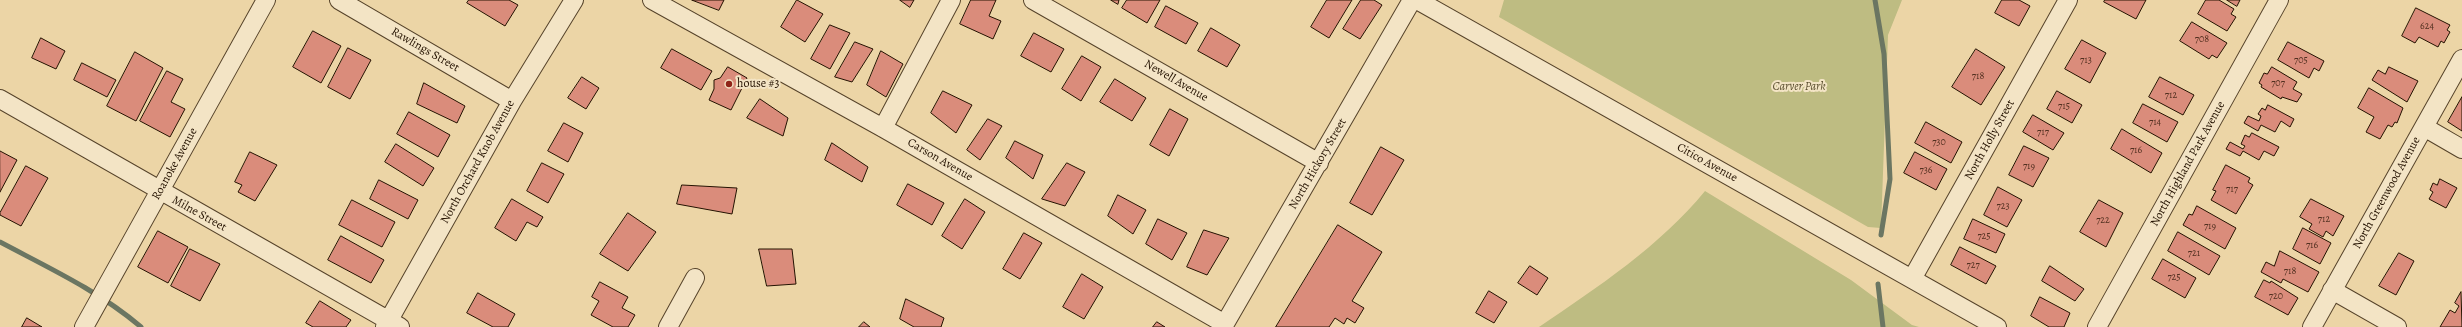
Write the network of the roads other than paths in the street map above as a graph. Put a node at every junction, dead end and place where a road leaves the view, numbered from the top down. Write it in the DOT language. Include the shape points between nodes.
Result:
graph roads {
  1 [pos="266,0"];
  2 [pos="339,0"];
  3 [pos="574,0"];
  4 [pos="652,0"];
  5 [pos="951,0"];
  6 [pos="1033,0"];
  7 [pos="1412,0"];
  8 [pos="1417,0"];
  9 [pos="2068,0"];
  10 [pos="2279,0"];
  11 [pos="2462,59"];
  12 [pos="0,99"];
  13 [pos="512,101"];
  14 [pos="2424,127"];
  15 [pos="884,128"];
  16 [pos="2462,149"];
  17 [pos="1319,163"];
  18 [pos="160,192"];
  19 [pos="695,278"];
  20 [pos="1912,279"];
  21 [pos="2332,290"];
  22 [pos="391,325"];
  23 [pos="1224,325"];
  24 [pos="84,327"];
  25 [pos="668,327"];
  26 [pos="1997,327"];
  27 [pos="2097,327"];
  28 [pos="2312,327"];
  29 [pos="2397,327"];
  1 -- 18 [label="street, Roanoke Avenue"];
  2 -- 13 [label="street, Rawlings Street"];
  3 -- 13 [label="street, North Orchard Knob Avenue"];
  4 -- 15 [label="street, Carson Avenue"];
  5 -- 15 [label="street"];
  6 -- 17 [label="street, Newell Avenue"];
  7 -- 17 [label="street, North Hickory Street"];
  8 -- 20 [label="street, Citico Avenue"];
  9 -- 20 [label="street, North Holly Street"];
  10 -- 27 [label="street, North Highland Park Avenue"];
  11 -- 14 [label="street, North Greenwood Avenue"];
  12 -- 18 [label="street, Milne Street"];
  13 -- 22 [label="street, North Orchard Knob Avenue"];
  14 -- 16 [label="street"];
  14 -- 21 [label="street, North Greenwood Avenue"];
  15 -- 23 [label="street, Carson Avenue"];
  17 -- 23 [label="street, North Hickory Street"];
  18 -- 22 [label="street, Milne Street"];
  18 -- 24 [label="street, Roanoke Avenue"];
  19 -- 25 [label="street"];
  20 -- 26 [label="street, Citico Avenue"];
  21 -- 28 [label="street, North Greenwood Avenue"];
  21 -- 29 [label="street"];
}
